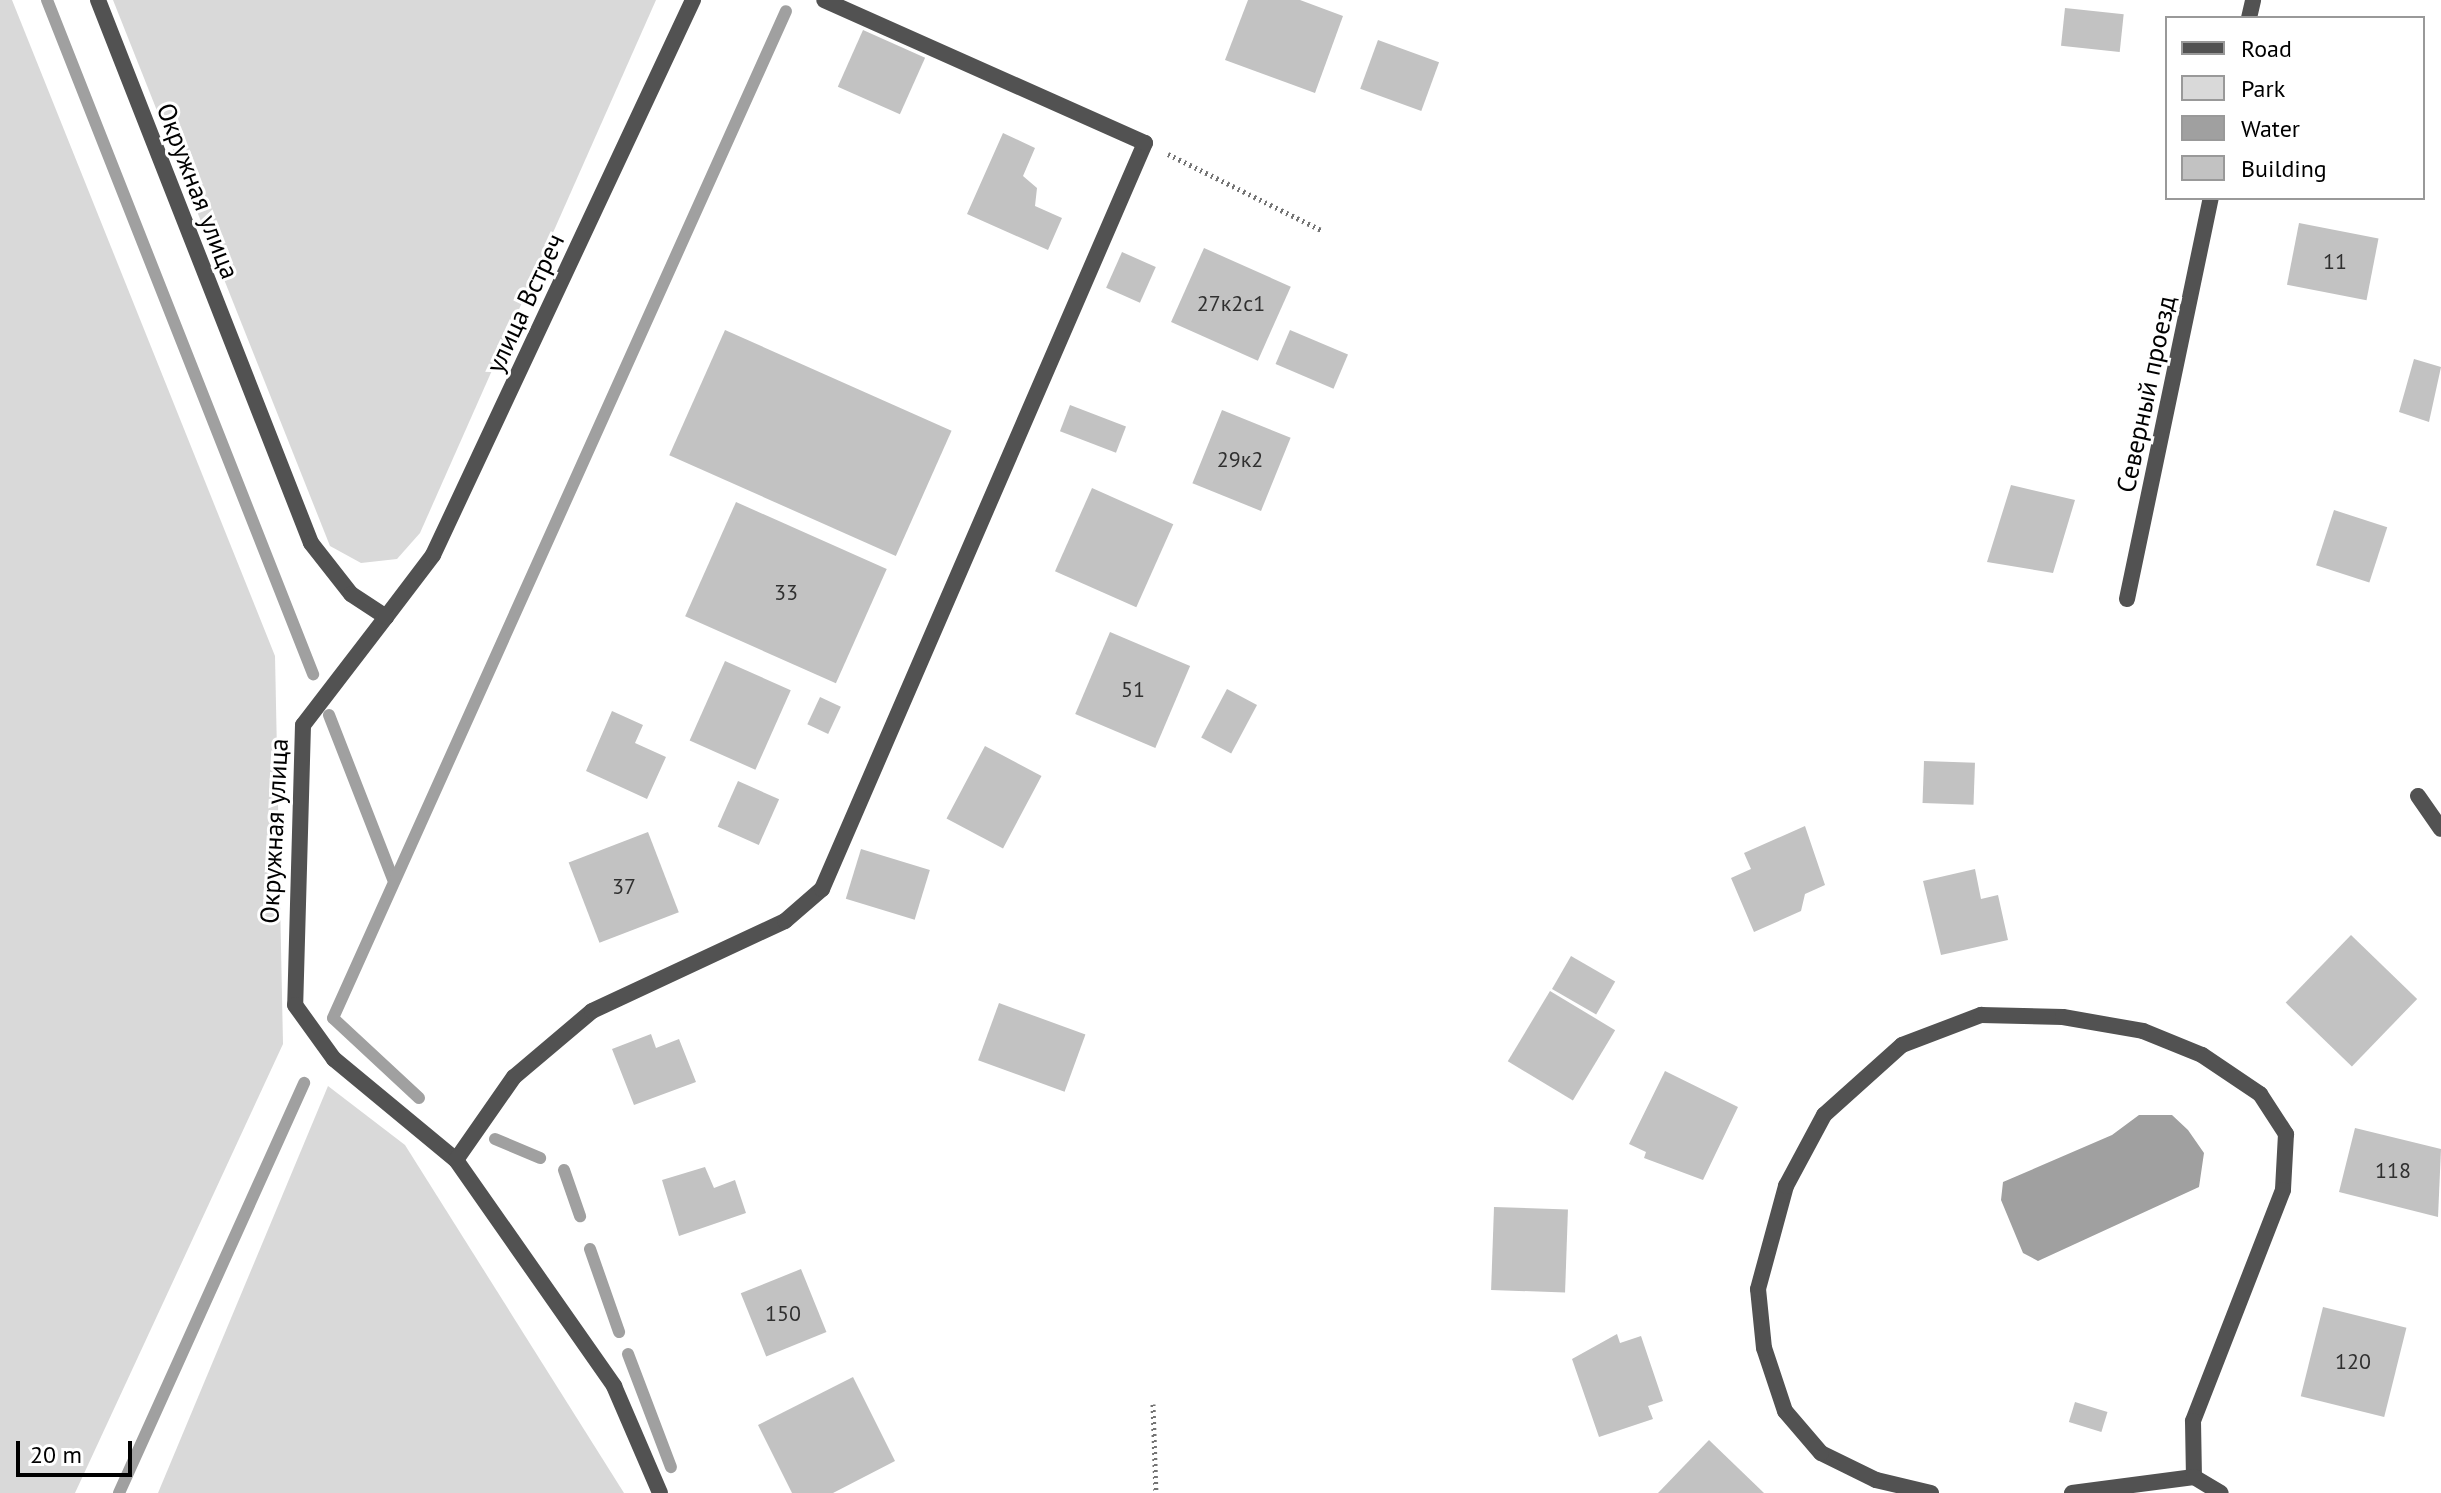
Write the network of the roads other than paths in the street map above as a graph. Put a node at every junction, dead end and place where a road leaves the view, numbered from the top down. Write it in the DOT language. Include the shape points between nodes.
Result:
graph roads {
  1 [pos="98,0"];
  2 [pos="693,0"];
  3 [pos="824,0"];
  4 [pos="2211,200"];
  5 [pos="2127,599"];
  6 [pos="386,617"];
  7 [pos="2418,796"];
  8 [pos="2441,829"];
  9 [pos="456,1160"];
  10 [pos="2194,1477"];
  11 [pos="660,1493"];
  12 [pos="1931,1493"];
  13 [pos="2072,1493"];
  14 [pos="2221,1493"];
  1 -- 6 [label="street, Окружная улица" via="311,543 351,594"];
  2 -- 6 [label="street, улица Встреч" via="433,555"];
  3 -- 9 [label="street" via="1145,143 822,889 785,921 592,1011 514,1077"];
  4 -- 5 [label="street, Северный проезд"];
  6 -- 9 [label="street, Окружная улица" via="303,725 295,1005 334,1059"];
  7 -- 8 [label="street"];
  9 -- 11 [label="street, Окружная улица" via="614,1386"];
  10 -- 12 [label="street" via="2193,1421 2283,1190 2286,1134 2260,1094 2202,1055 2143,1031 2063,1017 1981,1015 1902,1045 1824,1115 1786,1186 1758,1289 1764,1348 1785,1411 1821,1453 1876,1480"];
  10 -- 13 [label="street"];
  10 -- 14 [label="street"];
}
